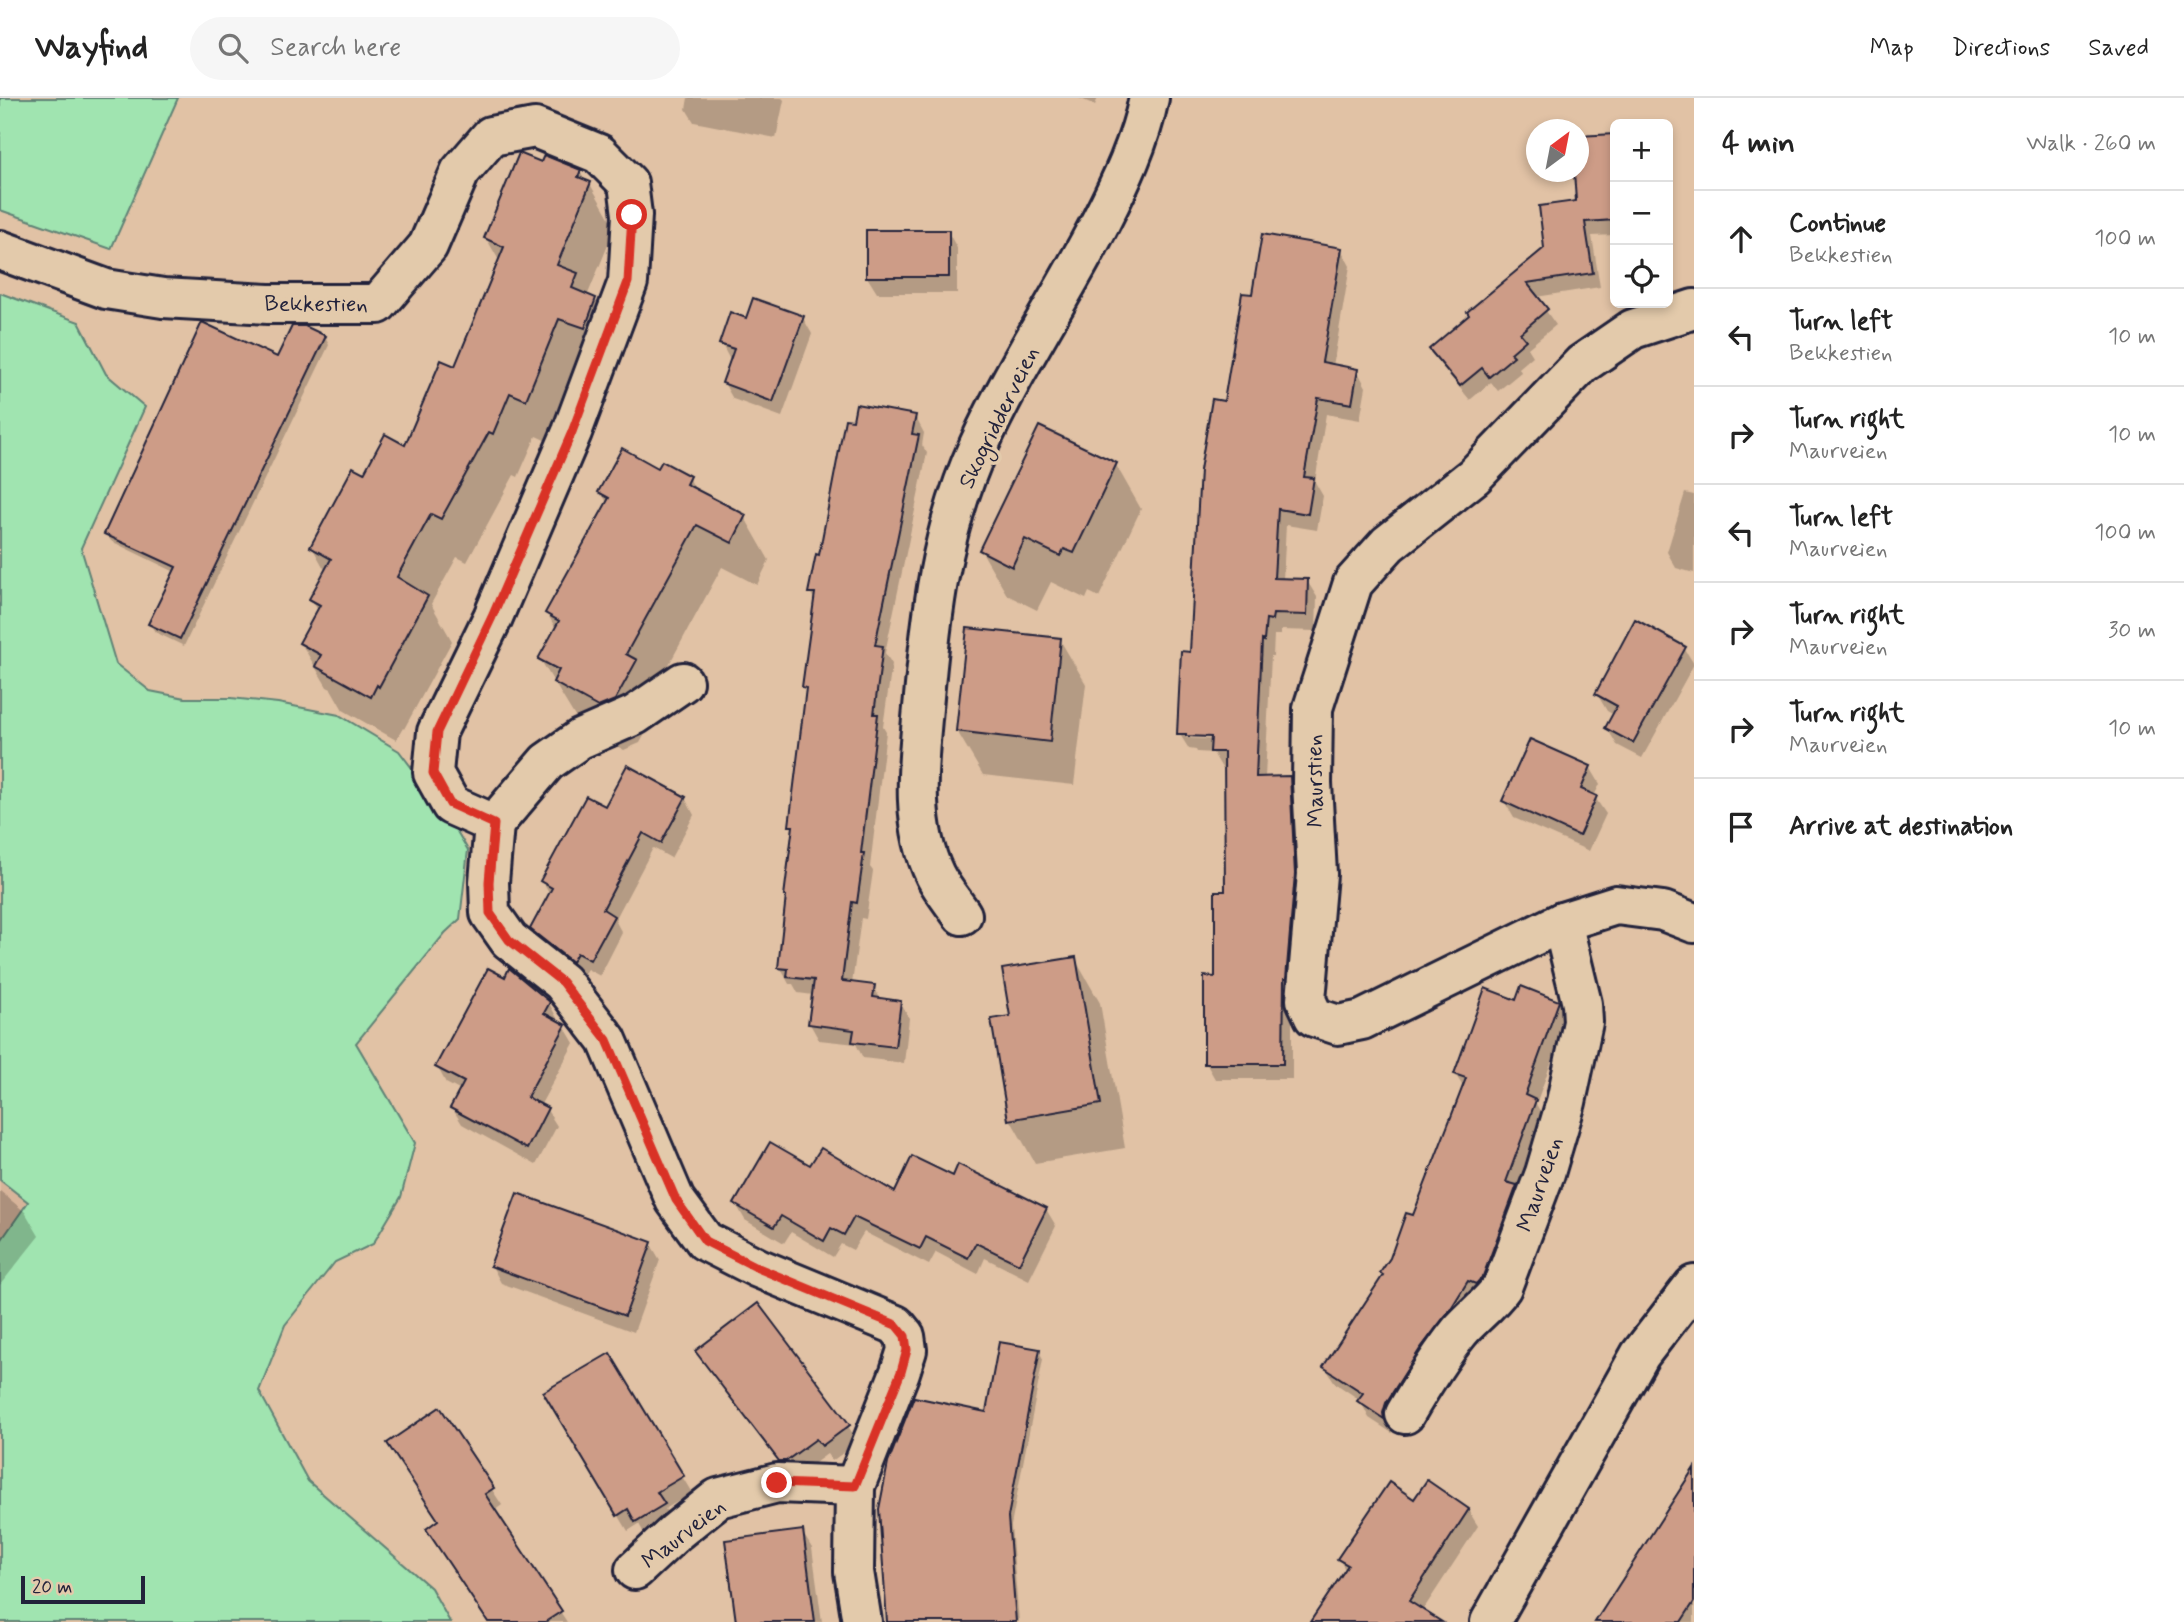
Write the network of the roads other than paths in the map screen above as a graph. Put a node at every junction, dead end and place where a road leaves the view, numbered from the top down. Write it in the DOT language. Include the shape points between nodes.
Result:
graph roads {
  1 [pos="1149,98"];
  2 [pos="0,250"];
  3 [pos="1694,309"];
  4 [pos="682,682"];
  5 [pos="494,824"];
  6 [pos="962,915"];
  7 [pos="1562,922"];
  8 [pos="1694,923"];
  9 [pos="1694,1285"];
  10 [pos="1405,1414"];
  11 [pos="855,1486"];
  12 [pos="635,1570"];
  13 [pos="862,1622"];
  14 [pos="1490,1622"];
  1 -- 6 [label="street, Skogridderveien" via="1137,142 1109,204 980,443 945,542 931,623 918,800 933,870"];
  2 -- 5 [label="street, Bekkestien" via="106,289 163,298 378,304 428,246 460,172 491,136 534,128 598,154 628,183 632,215 628,282 566,444 437,732 433,773 450,804"];
  3 -- 7 [label="street, Maurstien" via="1633,329 1583,364 1474,476 1388,544 1353,583 1313,708 1317,874 1306,1000 1314,1017 1338,1026 1362,1020"];
  4 -- 5 [label="street" via="635,715 580,739 547,762"];
  5 -- 11 [label="street" via="490,913 509,940 562,982 607,1040 676,1200 705,1241 896,1325 905,1336 907,1350 901,1372"];
  7 -- 8 [label="street, Maurstien" via="1616,905 1663,911"];
  7 -- 10 [label="street, Maurveien" via="1583,1022 1545,1173 1502,1287 1439,1357"];
  9 -- 14 [label="street" via="1640,1355"];
  11 -- 12 [label="street, Maurveien" via="777,1483 718,1498"];
  11 -- 13 [label="street" via="854,1572"];
}
